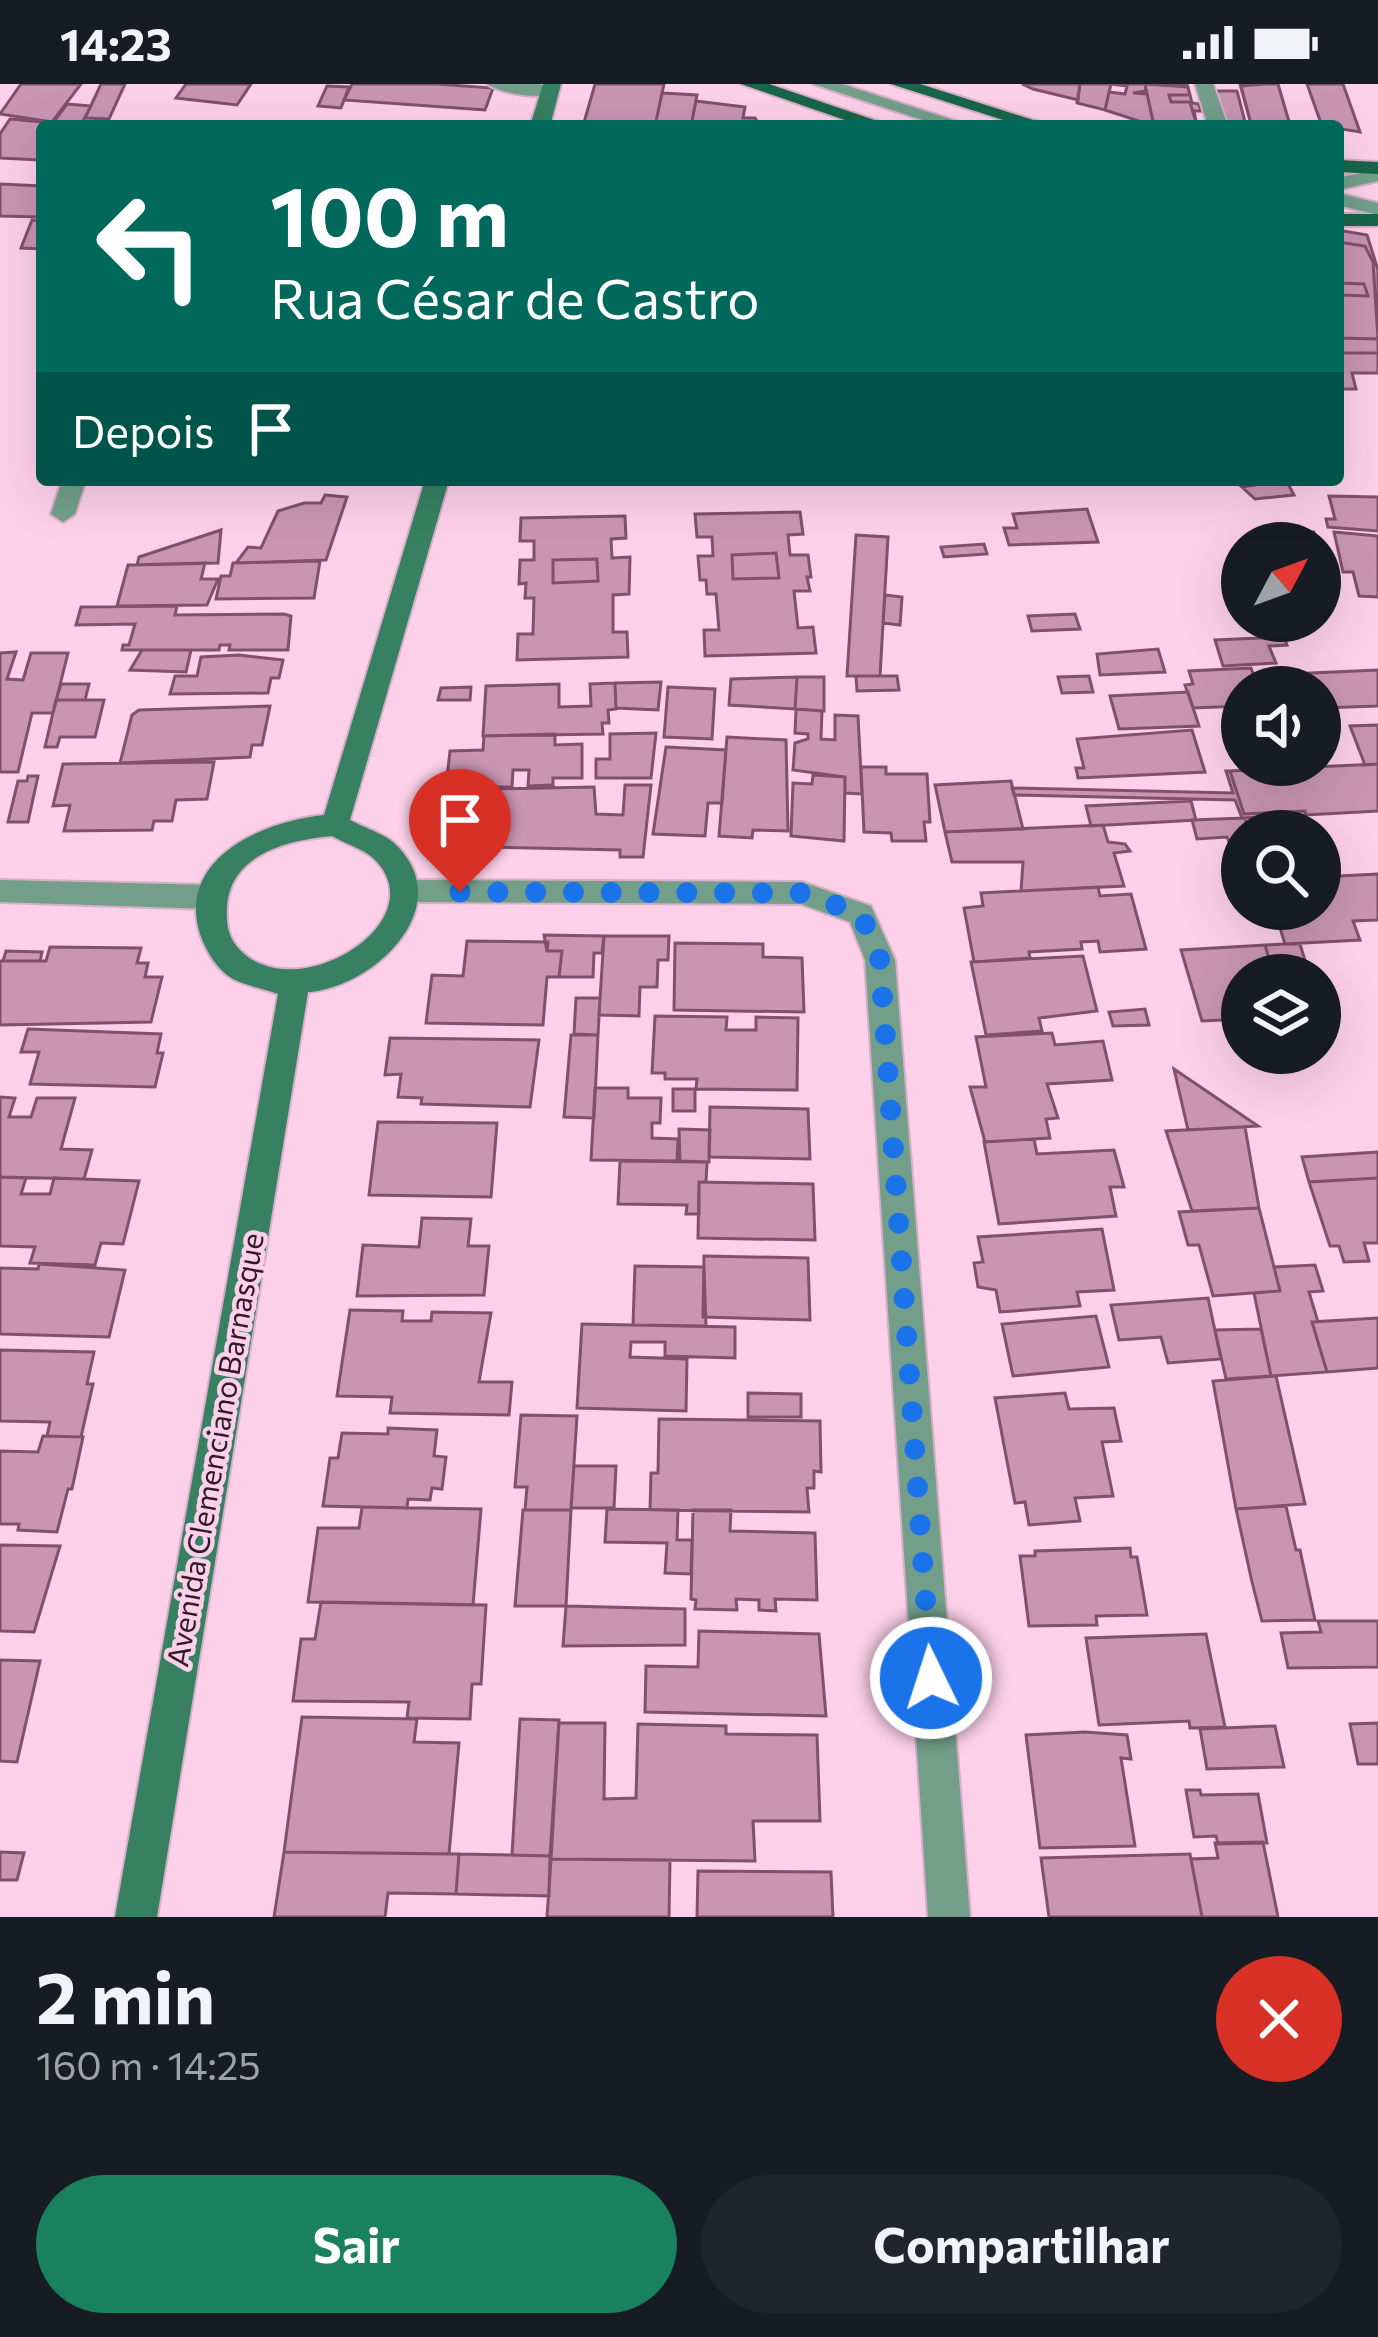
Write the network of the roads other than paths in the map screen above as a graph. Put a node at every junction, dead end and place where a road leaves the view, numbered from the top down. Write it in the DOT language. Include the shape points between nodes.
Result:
graph roads {
  1 [pos="496,84"];
  2 [pos="750,84"];
  3 [pos="822,84"];
  4 [pos="900,84"];
  5 [pos="1204,84"];
  6 [pos="551,88"];
  7 [pos="542,120"];
  8 [pos="863,120"];
  9 [pos="941,120"];
  10 [pos="1022,120"];
  11 [pos="1216,120"];
  12 [pos="1344,167"];
  13 [pos="1378,172"];
  14 [pos="1344,189"];
  15 [pos="1344,192"];
  16 [pos="1378,193"];
  17 [pos="1344,194"];
  18 [pos="1378,208"];
  19 [pos="1344,220"];
  20 [pos="1378,220"];
  21 [pos="72,486"];
  22 [pos="435,486"];
  23 [pos="63,514"];
  24 [pos="335,825"];
  25 [pos="0,891"];
  26 [pos="406,892"];
  27 [pos="210,898"];
  28 [pos="295,983"];
  29 [pos="136,1917"];
  30 [pos="949,1917"];
  1 -- 6 [label="street"];
  2 -- 8 [label="main road"];
  3 -- 9 [label="street"];
  4 -- 10 [label="main road"];
  5 -- 11 [label="street"];
  6 -- 7 [label="street"];
  12 -- 13 [label="main road"];
  13 -- 14 [label="street"];
  15 -- 16 [label="street"];
  17 -- 18 [label="street"];
  19 -- 20 [label="main road"];
  21 -- 23 [label="street"];
  22 -- 24 [label="street"];
  24 -- 26 [label="street" via="371,837 397,860"];
  24 -- 27 [label="street" via="295,827 257,841 227,866"];
  25 -- 27 [label="street"];
  26 -- 28 [label="street" via="392,935 351,970"];
  26 -- 30 [label="street" via="802,893 861,914 880,960"];
  27 -- 28 [label="street" via="213,939 244,971"];
  28 -- 29 [label="street, Avenida Clemenciano Barnasque"];
}
